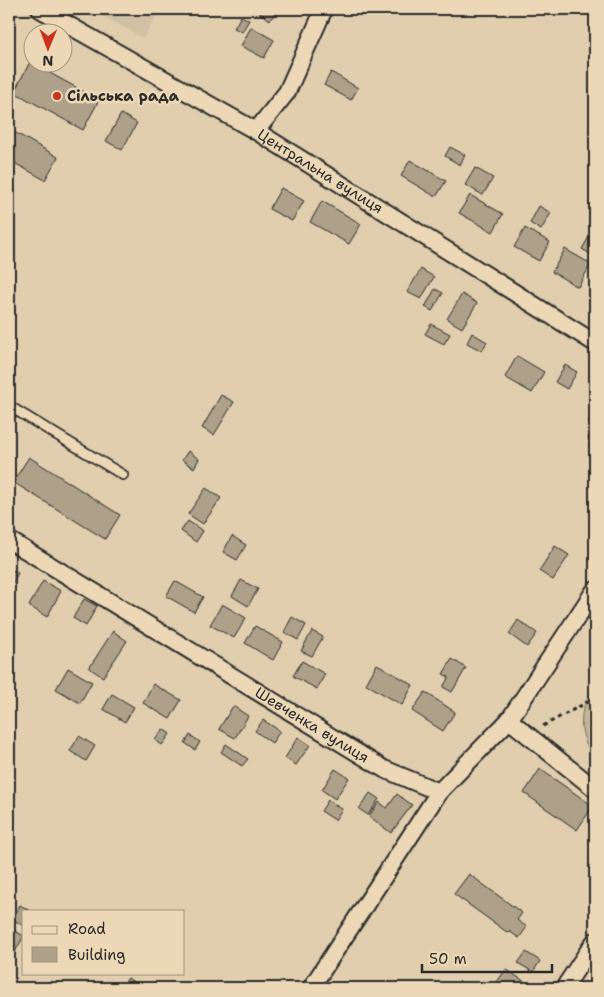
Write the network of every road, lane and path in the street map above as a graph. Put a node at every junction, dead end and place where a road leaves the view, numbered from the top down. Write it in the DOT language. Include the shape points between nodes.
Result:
graph roads {
  1 [pos="40,9"];
  2 [pos="324,9"];
  3 [pos="256,131"];
  4 [pos="595,343"];
  5 [pos="595,405"];
  6 [pos="9,406"];
  7 [pos="123,475"];
  8 [pos="595,478"];
  9 [pos="9,540"];
  10 [pos="595,590"];
  11 [pos="595,698"];
  12 [pos="509,720"];
  13 [pos="526,734"];
  14 [pos="595,789"];
  15 [pos="439,792"];
  16 [pos="595,941"];
  17 [pos="311,988"];
  18 [pos="564,988"];
  1 -- 3 [label="street, Центральна вулиця"];
  2 -- 3 [label="street" via="287,92"];
  3 -- 4 [label="street, Центральна вулиця"];
  5 -- 8 [label="path" via="588,431"];
  6 -- 7 [label="lane"];
  9 -- 15 [label="street, Шевченка вулиця" via="384,769"];
  10 -- 12 [label="street"];
  11 -- 13 [label="path"];
  12 -- 13 [label="street"];
  12 -- 15 [label="street"];
  13 -- 14 [label="street"];
  15 -- 17 [label="street"];
  16 -- 18 [label="street"];
}
